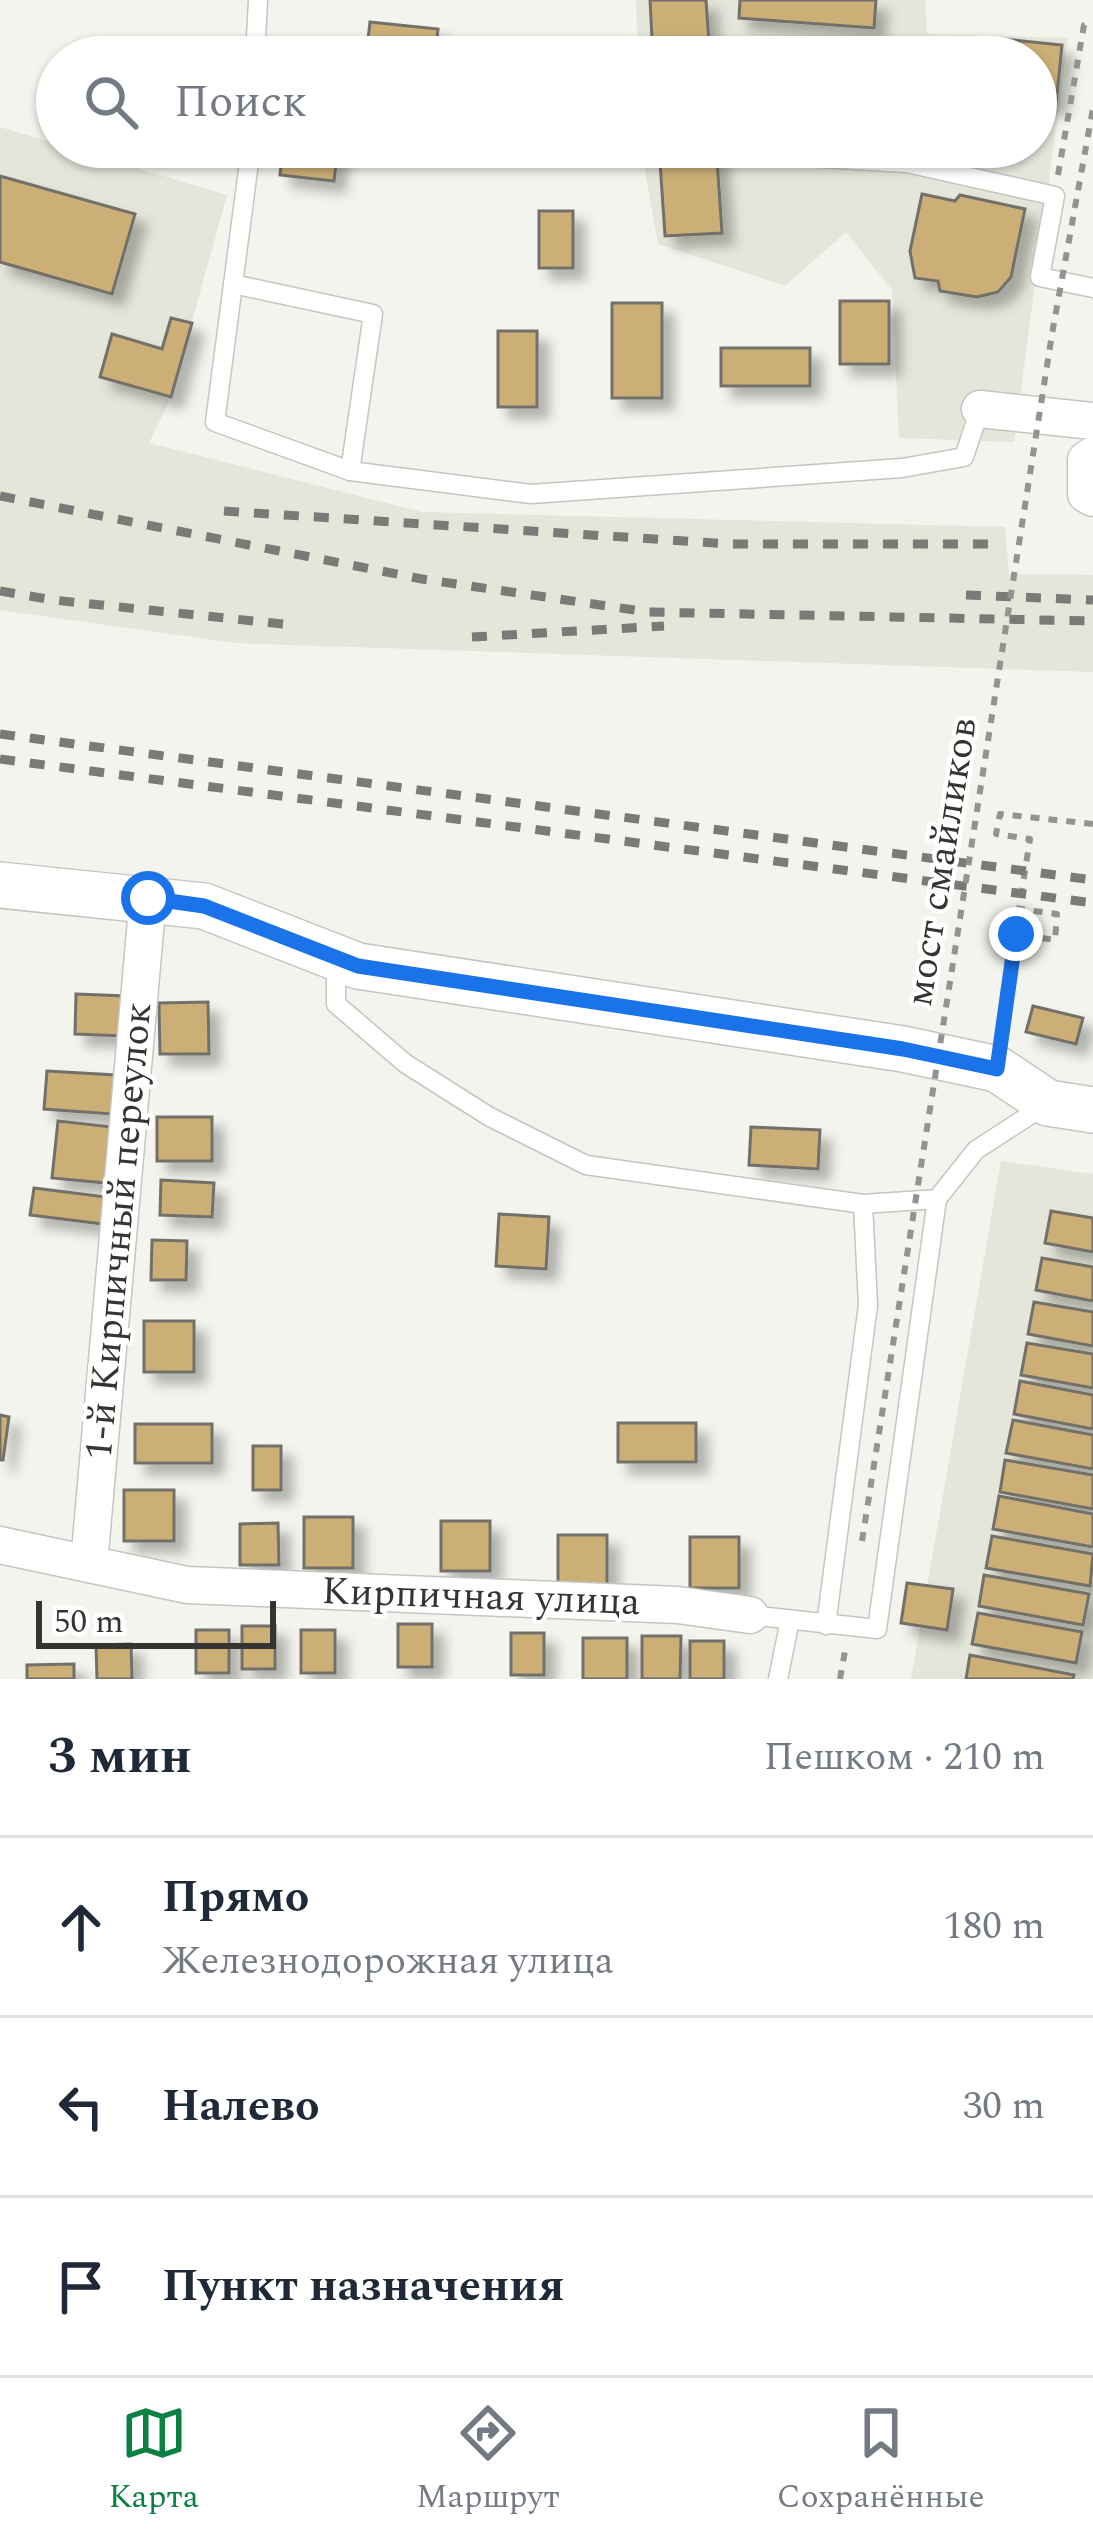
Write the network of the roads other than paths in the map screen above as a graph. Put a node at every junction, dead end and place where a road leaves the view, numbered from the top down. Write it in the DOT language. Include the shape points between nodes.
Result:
graph roads {
  1 [pos="258,0"];
  2 [pos="256,36"];
  3 [pos="247,168"];
  4 [pos="929,168"];
  5 [pos="233,284"];
  6 [pos="1093,288"];
  7 [pos="980,409"];
  8 [pos="1093,421"];
  9 [pos="1093,455"];
  10 [pos="350,471"];
  11 [pos="1093,498"];
  12 [pos="0,885"];
  13 [pos="148,898"];
  14 [pos="336,959"];
  15 [pos="1048,1103"];
  16 [pos="1093,1110"];
  17 [pos="937,1199"];
  18 [pos="863,1204"];
  19 [pos="0,1545"];
  20 [pos="89,1563"];
  21 [pos="750,1615"];
  22 [pos="790,1620"];
  23 [pos="826,1624"];
  24 [pos="778,1679"];
  1 -- 2 [label="lane"];
  3 -- 5 [label="lane"];
  4 -- 6 [label="lane" via="1054,196 1040,277"];
  5 -- 10 [label="lane" via="215,422"];
  5 -- 10 [label="lane" via="374,314"];
  7 -- 8 [label="street"];
  7 -- 10 [label="lane" via="964,457 902,468 531,494"];
  9 -- 11 [label="street" via="1086,460 1086,494"];
  12 -- 13 [label="street"];
  13 -- 14 [label="street" via="204,906"];
  13 -- 20 [label="street, 1-й Кирпичный переулок"];
  14 -- 15 [label="street" via="903,1049 997,1069"];
  14 -- 18 [label="lane" via="337,1004 406,1064 586,1165"];
  15 -- 16 [label="street"];
  15 -- 17 [label="lane" via="976,1150"];
  17 -- 18 [label="lane"];
  17 -- 23 [label="lane" via="878,1629"];
  18 -- 23 [label="lane" via="868,1305"];
  19 -- 20 [label="street, Кирпичная улица"];
  20 -- 21 [label="street, Кирпичная улица" via="187,1585 678,1605"];
  21 -- 22 [label="lane"];
  22 -- 23 [label="lane"];
  22 -- 24 [label="lane"];
}
